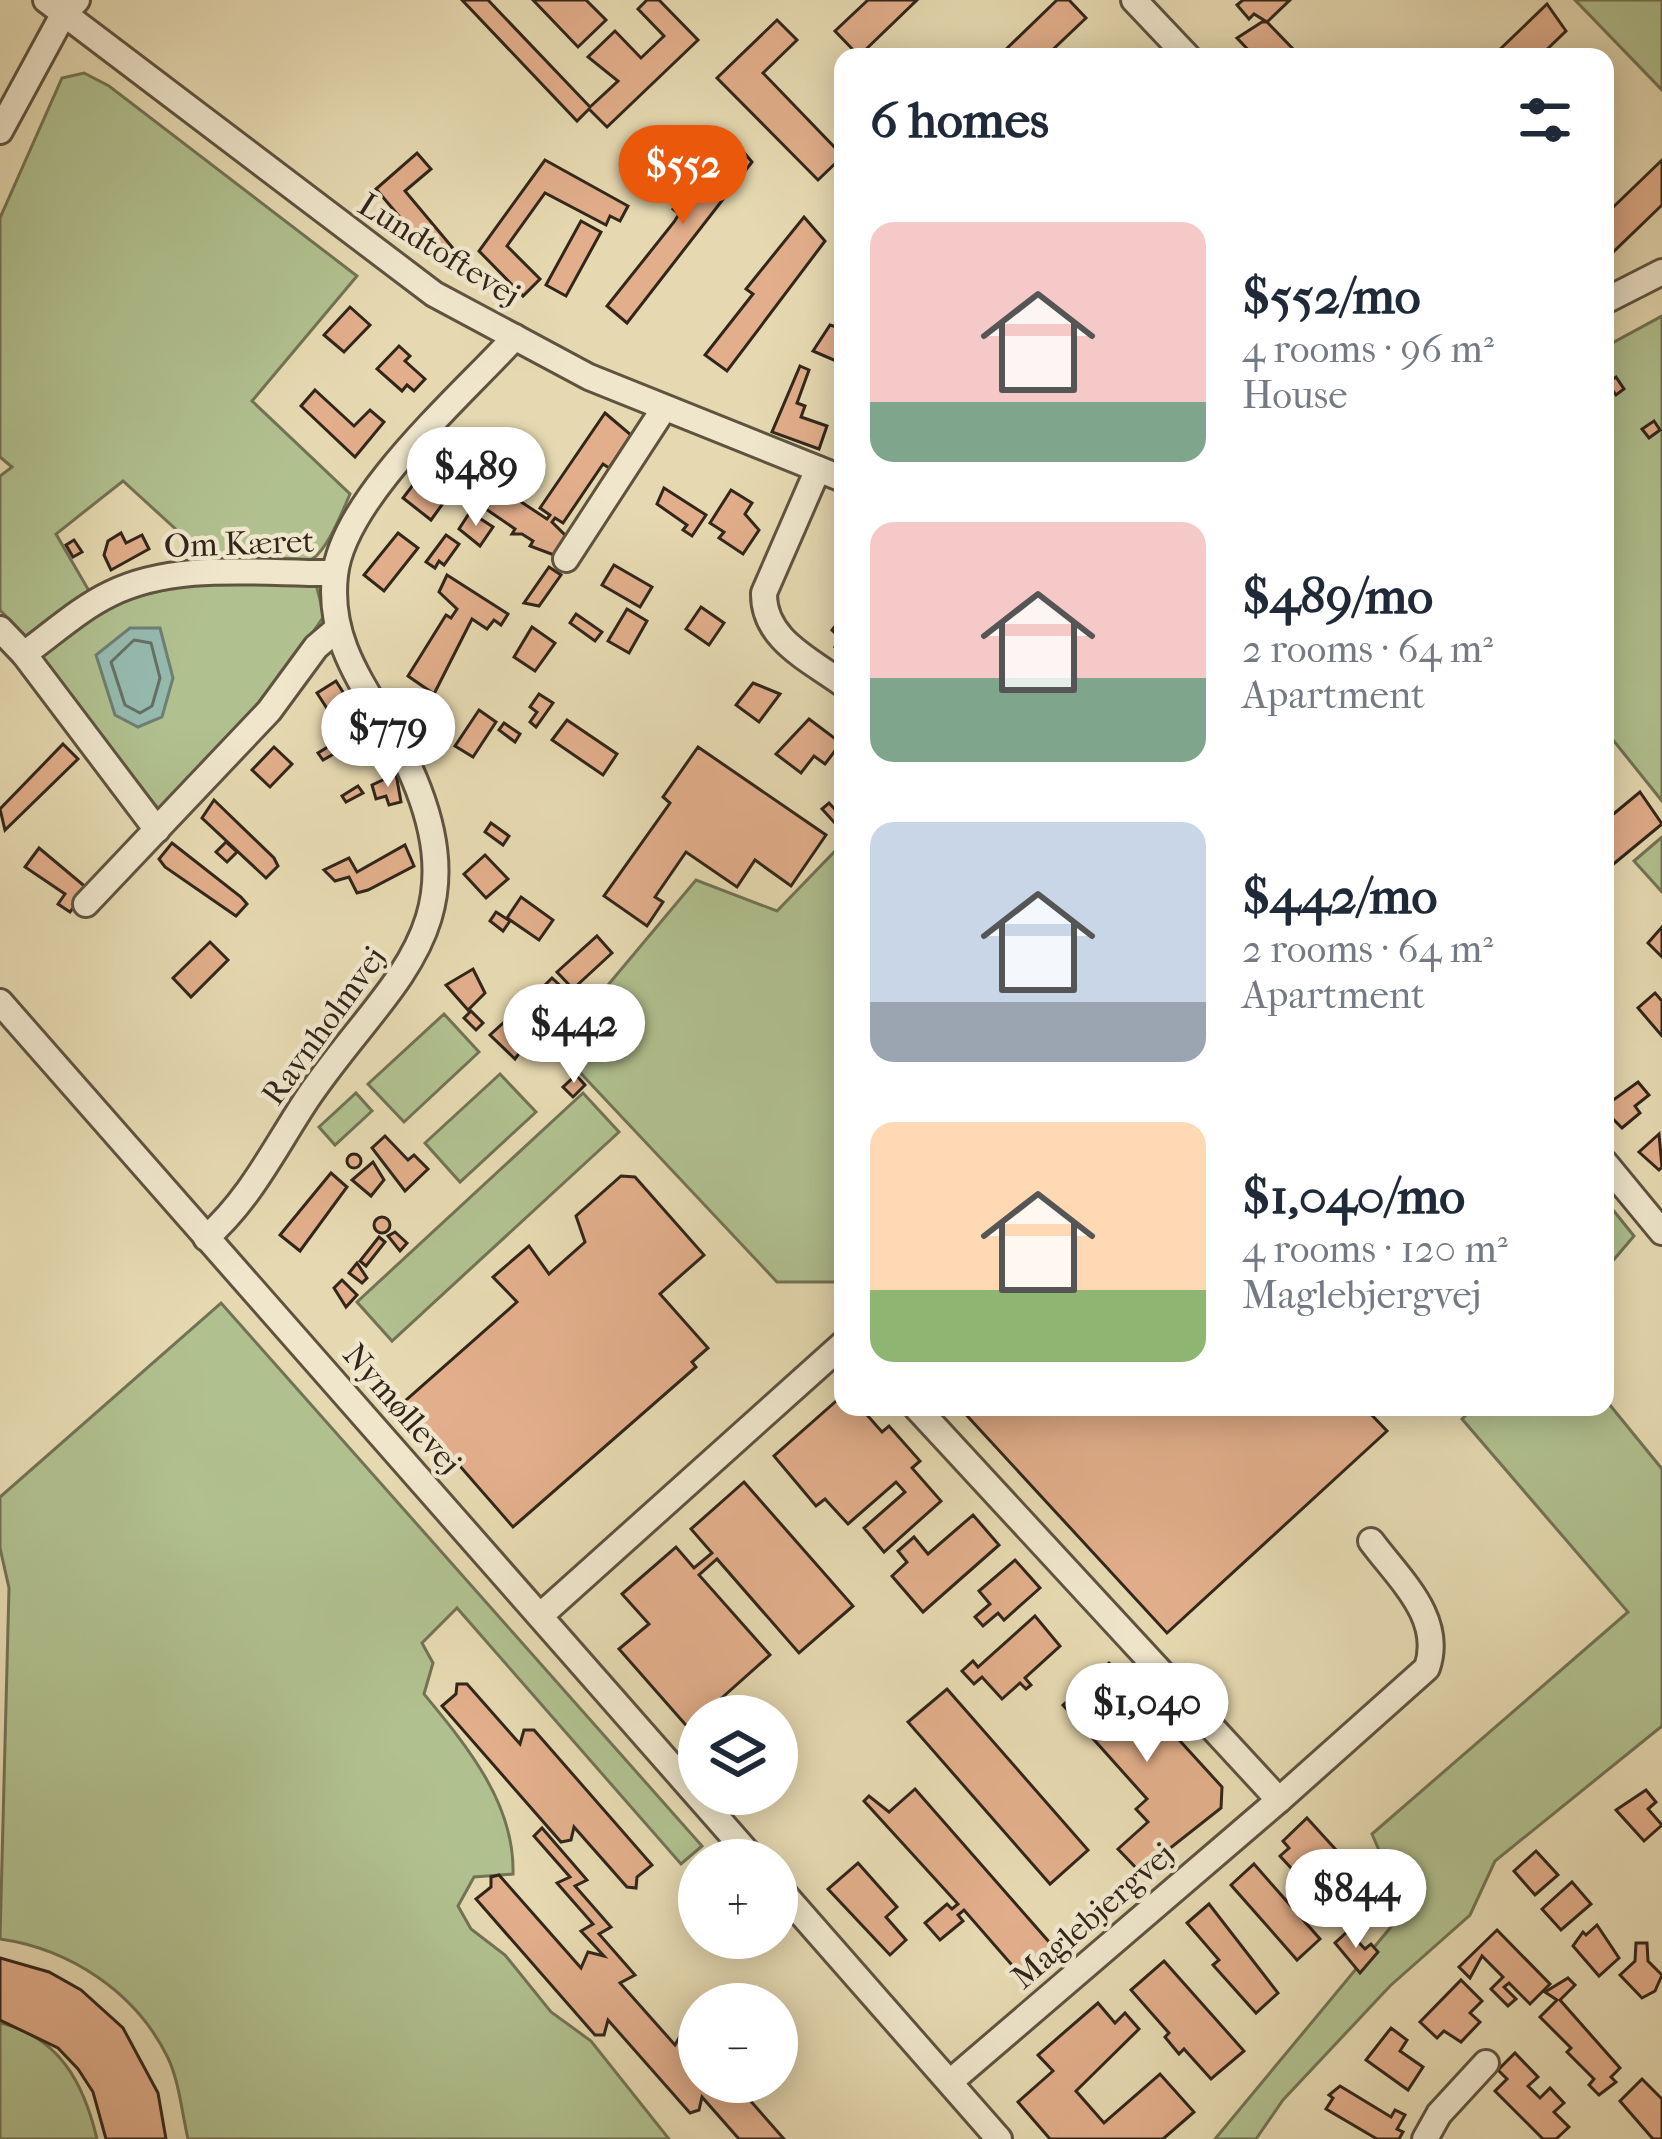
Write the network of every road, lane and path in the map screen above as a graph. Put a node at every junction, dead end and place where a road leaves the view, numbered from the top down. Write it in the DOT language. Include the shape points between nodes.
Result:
graph roads {
  1 [pos="1134,0"];
  2 [pos="62,5"];
  3 [pos="1179,48"];
  4 [pos="0,131"];
  5 [pos="1662,272"];
  6 [pos="1614,296"];
  7 [pos="515,337"];
  8 [pos="663,410"];
  9 [pos="818,469"];
  10 [pos="834,475"];
  11 [pos="566,559"];
  12 [pos="335,573"];
  13 [pos="0,629"];
  14 [pos="336,630"];
  15 [pos="25,654"];
  16 [pos="834,677"];
  17 [pos="157,830"];
  18 [pos="86,904"];
  19 [pos="0,1003"];
  20 [pos="1614,1172"];
  21 [pos="1660,1225"];
  22 [pos="206,1238"];
  23 [pos="834,1352"];
  24 [pos="924,1416"];
  25 [pos="1371,1541"];
  26 [pos="540,1616"];
  27 [pos="1279,1800"];
  28 [pos="736,1839"];
  29 [pos="798,1910"];
  30 [pos="1486,2063"];
  31 [pos="950,2082"];
  32 [pos="999,2139"];
  33 [pos="1425,2139"];
  1 -- 3 [label="street"];
  2 -- 4 [label="street"];
  2 -- 7 [label="street, Lundtoftevej" via="416,281"];
  5 -- 6 [label="street"];
  7 -- 8 [label="street, Lundtoftevej"];
  7 -- 12 [label="street, Ravnholmvej" via="383,482"];
  8 -- 9 [label="street, Lundtoftevej"];
  8 -- 11 [label="street"];
  9 -- 10 [label="street, Lundtoftevej"];
  9 -- 16 [label="street" via="764,593 764,614 775,633"];
  12 -- 14 [label="street, Ravnholmvej"];
  12 -- 15 [label="street, Om Kæret" via="178,574 142,582 110,593"];
  13 -- 15 [label="street"];
  14 -- 17 [label="street"];
  14 -- 22 [label="street, Ravnholmvej" via="410,767 432,861 428,929 412,965 308,1098 242,1207"];
  15 -- 17 [label="street"];
  17 -- 18 [label="street"];
  19 -- 22 [label="street, Nymøllevej"];
  20 -- 21 [label="street"];
  22 -- 26 [label="street, Nymøllevej"];
  23 -- 26 [label="street"];
  24 -- 27 [label="street"];
  25 -- 27 [label="street, Maglebjergvej" via="1430,1622 1435,1645 1427,1668"];
  26 -- 28 [label="street, Nymøllevej"];
  27 -- 31 [label="street, Maglebjergvej"];
  29 -- 31 [label="street"];
  30 -- 33 [label="street"];
  31 -- 32 [label="street"];
}
